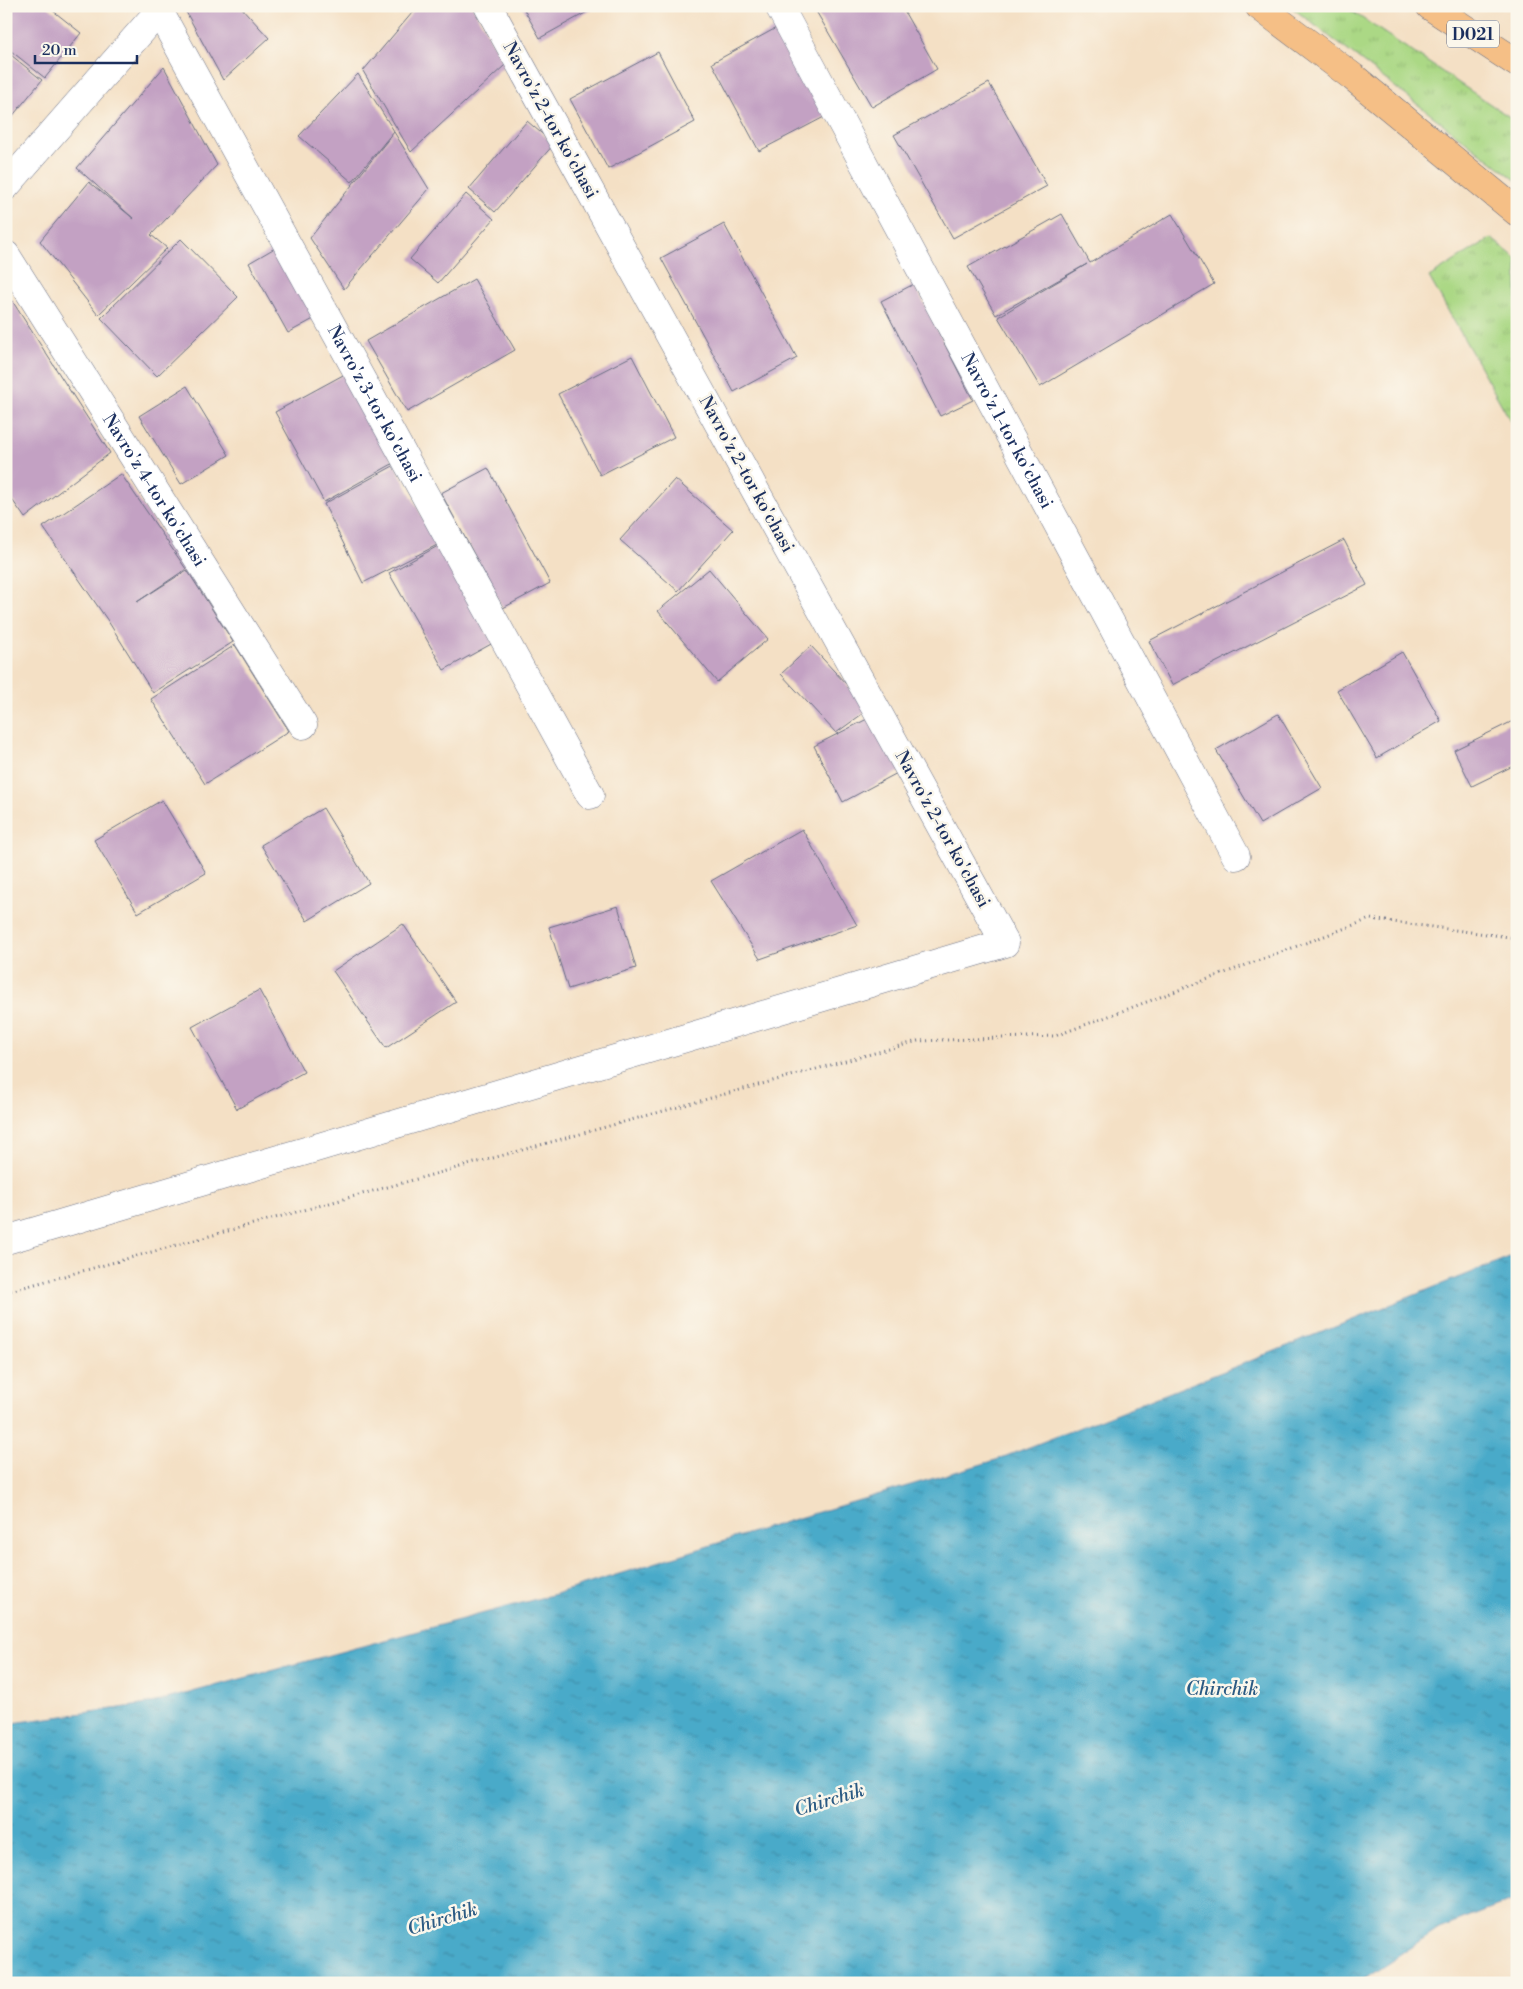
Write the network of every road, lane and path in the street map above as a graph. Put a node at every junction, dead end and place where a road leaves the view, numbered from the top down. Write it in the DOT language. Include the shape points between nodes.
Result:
graph roads {
  1 [pos="488,6"];
  2 [pos="779,6"];
  3 [pos="1259,6"];
  4 [pos="1430,6"];
  5 [pos="157,8"];
  6 [pos="1517,63"];
  7 [pos="6,186"];
  8 [pos="1517,212"];
  9 [pos="6,255"];
  10 [pos="303,724"];
  11 [pos="590,795"];
  12 [pos="1236,856"];
  13 [pos="1517,938"];
  14 [pos="6,1240"];
  15 [pos="6,1292"];
  1 -- 14 [label="street, Navro'z 2-tor ko'chasi" via="1005,943"];
  2 -- 12 [label="street, Navro'z 1-tor ko'chasi"];
  3 -- 8 [label="highway" via="1353,77"];
  4 -- 6 [label="highway, D021"];
  5 -- 7 [label="street"];
  5 -- 11 [label="street, Navro'z 3-tor ko'chasi"];
  9 -- 10 [label="street, Navro'z 4-tor ko'chasi"];
  13 -- 15 [label="path" via="1370,919 1055,1036 918,1041"];
}
